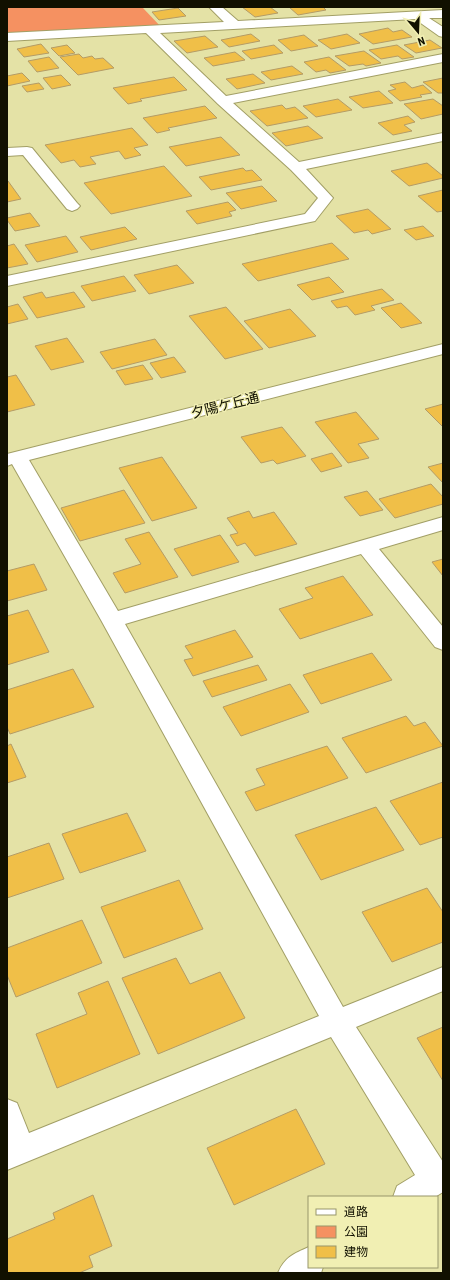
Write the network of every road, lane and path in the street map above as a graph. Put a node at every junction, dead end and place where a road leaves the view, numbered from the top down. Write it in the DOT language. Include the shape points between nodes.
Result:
graph roads {
  1 [pos="215,7"];
  2 [pos="341,7"];
  3 [pos="443,14"];
  4 [pos="418,16"];
  5 [pos="356,19"];
  6 [pos="235,25"];
  7 [pos="149,30"];
  8 [pos="443,33"];
  9 [pos="7,37"];
  10 [pos="443,58"];
  11 [pos="223,101"];
  12 [pos="443,137"];
  13 [pos="7,152"];
  14 [pos="296,167"];
  15 [pos="72,206"];
  16 [pos="7,280"];
  17 [pos="443,349"];
  18 [pos="13,459"];
  19 [pos="443,523"];
  20 [pos="366,546"];
  21 [pos="112,620"];
  22 [pos="443,642"];
  23 [pos="443,979"];
  24 [pos="337,1022"];
  25 [pos="7,1113"];
  26 [pos="14,1154"];
  27 [pos="439,1178"];
  28 [pos="410,1196"];
  29 [pos="308,1264"];
  30 [pos="294,1273"];
  1 -- 6 [label="street"];
  2 -- 5 [label="street"];
  3 -- 4 [label="street"];
  4 -- 5 [label="street"];
  4 -- 8 [label="street"];
  5 -- 6 [label="street"];
  6 -- 7 [label="street"];
  7 -- 9 [label="street"];
  7 -- 11 [label="street"];
  10 -- 11 [label="street"];
  11 -- 14 [label="street"];
  12 -- 14 [label="street"];
  13 -- 15 [label="street" via="27,151"];
  14 -- 16 [label="street" via="326,198 310,218"];
  17 -- 18 [label="street, 夕陽ケ丘通"];
  18 -- 21 [label="street"];
  19 -- 20 [label="street"];
  20 -- 21 [label="street"];
  20 -- 22 [label="street"];
  21 -- 24 [label="street"];
  23 -- 24 [label="street"];
  24 -- 26 [label="street"];
  24 -- 27 [label="street"];
  25 -- 26 [label="street"];
  27 -- 28 [label="street"];
  29 -- 30 [label="street"];
}
